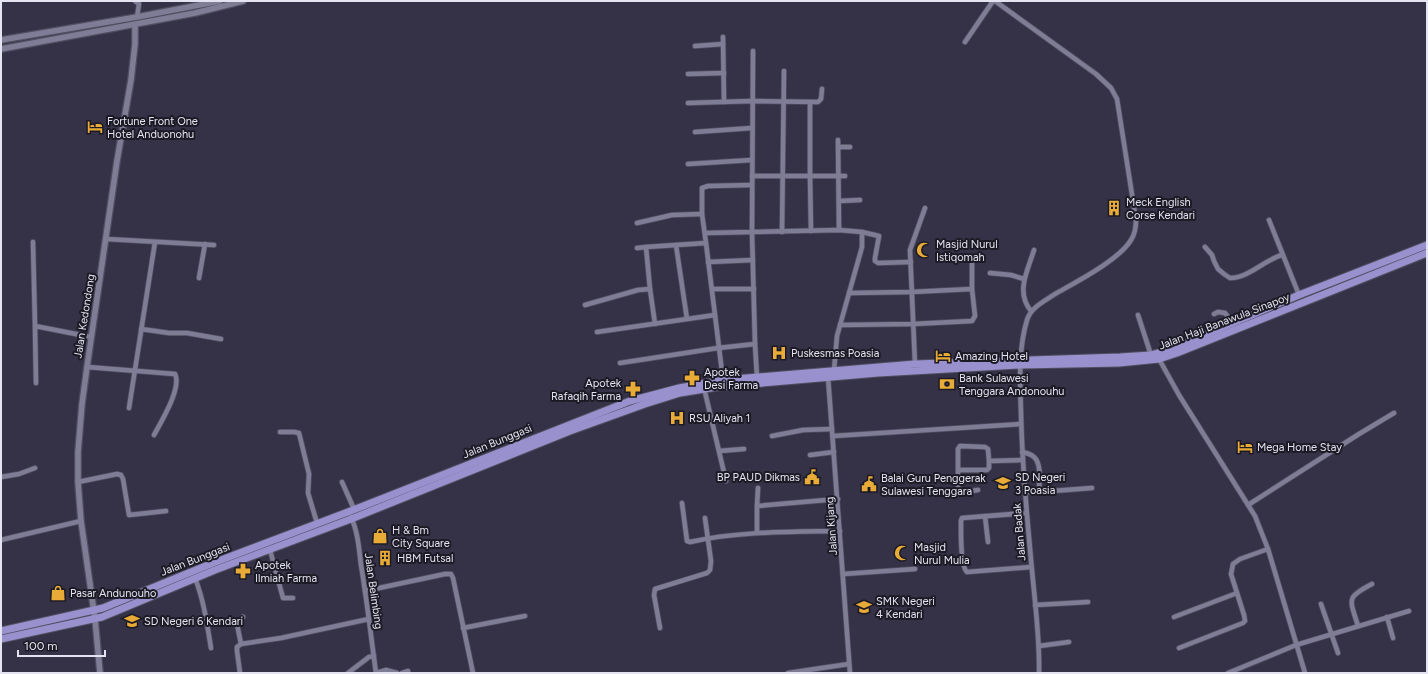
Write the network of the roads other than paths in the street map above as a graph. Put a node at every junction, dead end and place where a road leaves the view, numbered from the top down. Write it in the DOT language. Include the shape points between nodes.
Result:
graph roads {
  1 [pos="135,1"];
  2 [pos="218,1"];
  3 [pos="243,1"];
  4 [pos="994,1"];
  5 [pos="195,7"];
  6 [pos="195,13"];
  7 [pos="138,17"];
  8 [pos="135,25"];
  9 [pos="722,37"];
  10 [pos="1,40"];
  11 [pos="965,42"];
  12 [pos="723,44"];
  13 [pos="695,46"];
  14 [pos="1,49"];
  15 [pos="753,51"];
  16 [pos="784,71"];
  17 [pos="724,73"];
  18 [pos="688,74"];
  19 [pos="822,89"];
  20 [pos="753,101"];
  21 [pos="724,102"];
  22 [pos="783,102"];
  23 [pos="810,102"];
  24 [pos="688,103"];
  25 [pos="752,128"];
  26 [pos="695,132"];
  27 [pos="838,140"];
  28 [pos="838,147"];
  29 [pos="850,147"];
  30 [pos="752,160"];
  31 [pos="688,164"];
  32 [pos="752,176"];
  33 [pos="782,176"];
  34 [pos="810,176"];
  35 [pos="838,176"];
  36 [pos="845,176"];
  37 [pos="752,185"];
  38 [pos="860,200"];
  39 [pos="839,201"];
  40 [pos="925,208"];
  41 [pos="702,214"];
  42 [pos="1268,220"];
  43 [pos="637,223"];
  44 [pos="839,230"];
  45 [pos="811,231"];
  46 [pos="752,232"];
  47 [pos="782,232"];
  48 [pos="862,232"];
  49 [pos="705,233"];
  50 [pos="106,239"];
  51 [pos="33,242"];
  52 [pos="155,242"];
  53 [pos="706,243"];
  54 [pos="205,244"];
  55 [pos="214,245"];
  56 [pos="676,245"];
  57 [pos="1427,245"];
  58 [pos="646,247"];
  59 [pos="1206,247"];
  60 [pos="637,248"];
  61 [pos="1034,250"];
  62 [pos="1427,253"];
  63 [pos="1282,254"];
  64 [pos="753,260"];
  65 [pos="972,261"];
  66 [pos="708,262"];
  67 [pos="911,262"];
  68 [pos="990,273"];
  69 [pos="199,278"];
  70 [pos="1024,279"];
  71 [pos="650,289"];
  72 [pos="712,289"];
  73 [pos="754,289"];
  74 [pos="972,289"];
  75 [pos="911,292"];
  76 [pos="849,293"];
  77 [pos="1299,295"];
  78 [pos="585,304"];
  79 [pos="1031,311"];
  80 [pos="1214,314"];
  81 [pos="715,315"];
  82 [pos="1138,315"];
  83 [pos="687,319"];
  84 [pos="1233,323"];
  85 [pos="655,324"];
  86 [pos="913,324"];
  87 [pos="840,325"];
  88 [pos="35,326"];
  89 [pos="141,329"];
  90 [pos="597,332"];
  91 [pos="91,337"];
  92 [pos="221,339"];
  93 [pos="755,344"];
  94 [pos="718,348"];
  95 [pos="1176,351"];
  96 [pos="1151,354"];
  97 [pos="1159,359"];
  98 [pos="1020,362"];
  99 [pos="620,363"];
  100 [pos="915,364"];
  101 [pos="87,367"];
  102 [pos="134,370"];
  103 [pos="834,370"];
  104 [pos="828,377"];
  105 [pos="757,378"];
  106 [pos="776,379"];
  107 [pos="723,380"];
  108 [pos="36,383"];
  109 [pos="704,388"];
  110 [pos="129,408"];
  111 [pos="1394,413"];
  112 [pos="1021,424"];
  113 [pos="569,428"];
  114 [pos="832,429"];
  115 [pos="280,432"];
  116 [pos="154,435"];
  117 [pos="772,436"];
  118 [pos="833,436"];
  119 [pos="744,449"];
  120 [pos="719,452"];
  121 [pos="834,452"];
  122 [pos="1022,452"];
  123 [pos="810,455"];
  124 [pos="1023,460"];
  125 [pos="989,461"];
  126 [pos="35,468"];
  127 [pos="958,470"];
  128 [pos="1,477"];
  129 [pos="726,481"];
  130 [pos="78,482"];
  131 [pos="342,482"];
  132 [pos="758,488"];
  133 [pos="1092,488"];
  134 [pos="978,490"];
  135 [pos="1025,492"];
  136 [pos="1039,492"];
  137 [pos="838,498"];
  138 [pos="682,503"];
  139 [pos="1248,505"];
  140 [pos="757,506"];
  141 [pos="166,511"];
  142 [pos="351,513"];
  143 [pos="1026,513"];
  144 [pos="985,516"];
  145 [pos="705,518"];
  146 [pos="81,521"];
  147 [pos="317,524"];
  148 [pos="840,531"];
  149 [pos="757,533"];
  150 [pos="708,538"];
  151 [pos="1,540"];
  152 [pos="988,542"];
  153 [pos="1268,549"];
  154 [pos="270,550"];
  155 [pos="214,566"];
  156 [pos="1031,567"];
  157 [pos="915,569"];
  158 [pos="843,574"];
  159 [pos="195,578"];
  160 [pos="1372,584"];
  161 [pos="365,591"];
  162 [pos="1237,593"];
  163 [pos="293,598"];
  164 [pos="1088,602"];
  165 [pos="1321,604"];
  166 [pos="1035,605"];
  167 [pos="93,611"];
  168 [pos="1409,611"];
  169 [pos="525,616"];
  170 [pos="243,617"];
  171 [pos="1174,617"];
  172 [pos="1387,617"];
  173 [pos="95,619"];
  174 [pos="369,619"];
  175 [pos="1358,626"];
  176 [pos="463,628"];
  177 [pos="660,628"];
  178 [pos="1,631"];
  179 [pos="1332,634"];
  180 [pos="1393,638"];
  181 [pos="1,639"];
  182 [pos="1069,642"];
  183 [pos="241,644"];
  184 [pos="1296,645"];
  185 [pos="1039,646"];
  186 [pos="210,648"];
  187 [pos="1179,648"];
  188 [pos="1338,653"];
  189 [pos="374,656"];
  190 [pos="849,664"];
  191 [pos="408,670"];
  192 [pos="100,673"];
  193 [pos="240,673"];
  194 [pos="348,673"];
  195 [pos="376,673"];
  196 [pos="397,673"];
  197 [pos="402,673"];
  198 [pos="473,673"];
  199 [pos="788,673"];
  200 [pos="850,673"];
  201 [pos="1039,673"];
  202 [pos="1228,673"];
  203 [pos="1305,673"];
  1 -- 7 [label="street" via="139,4"];
  2 -- 5 [label="street"];
  3 -- 6 [label="street"];
  4 -- 11 [label="street"];
  4 -- 79 [label="street" via="1096,74 1114,93 1120,111 1136,220 1131,240 1118,254"];
  5 -- 6 [label="street"];
  5 -- 7 [label="street"];
  6 -- 8 [label="street"];
  7 -- 10 [label="street"];
  8 -- 14 [label="street"];
  8 -- 50 [label="street, Jalan Kedondong" via="131,80"];
  9 -- 12 [label="street"];
  12 -- 13 [label="street"];
  12 -- 17 [label="street"];
  15 -- 20 [label="street"];
  16 -- 22 [label="street"];
  17 -- 18 [label="street"];
  17 -- 21 [label="street"];
  19 -- 23 [label="street" via="820,100"];
  20 -- 21 [label="street"];
  20 -- 22 [label="street"];
  20 -- 25 [label="street"];
  21 -- 24 [label="street"];
  22 -- 23 [label="street"];
  22 -- 33 [label="street"];
  23 -- 34 [label="street"];
  25 -- 26 [label="street"];
  25 -- 30 [label="street"];
  27 -- 28 [label="street"];
  28 -- 29 [label="street"];
  28 -- 35 [label="street"];
  30 -- 31 [label="street"];
  30 -- 32 [label="street"];
  32 -- 33 [label="street"];
  32 -- 37 [label="street"];
  33 -- 34 [label="street"];
  33 -- 47 [label="street"];
  34 -- 35 [label="street"];
  34 -- 45 [label="street"];
  35 -- 36 [label="street"];
  35 -- 39 [label="street"];
  37 -- 41 [label="street" via="703,187"];
  37 -- 46 [label="street"];
  38 -- 39 [label="street"];
  39 -- 44 [label="street"];
  40 -- 67 [label="street" via="911,246"];
  41 -- 43 [label="street" via="672,215"];
  41 -- 49 [label="street"];
  42 -- 63 [label="street"];
  44 -- 45 [label="street"];
  44 -- 48 [label="street"];
  45 -- 47 [label="street"];
  46 -- 47 [label="street"];
  46 -- 49 [label="street"];
  46 -- 64 [label="street"];
  48 -- 67 [label="street" via="879,236 875,258 878,263"];
  48 -- 76 [label="street" via="862,247"];
  49 -- 53 [label="street"];
  50 -- 52 [label="street"];
  50 -- 91 [label="street, Jalan Kedondong"];
  51 -- 88 [label="street"];
  52 -- 54 [label="street"];
  52 -- 89 [label="street"];
  53 -- 56 [label="street"];
  53 -- 66 [label="street"];
  54 -- 55 [label="street"];
  54 -- 69 [label="street"];
  56 -- 58 [label="street"];
  56 -- 83 [label="street"];
  57 -- 77 [label="highway, Jalan Haji Banawula Sinapoy"];
  58 -- 60 [label="street"];
  58 -- 71 [label="street"];
  59 -- 63 [label="street" via="1218,268 1230,278 1248,273"];
  61 -- 70 [label="street"];
  62 -- 95 [label="highway, Jalan Haji Banawula Sinapoy"];
  63 -- 77 [label="street"];
  64 -- 66 [label="street"];
  64 -- 73 [label="street"];
  65 -- 74 [label="street"];
  66 -- 72 [label="street"];
  67 -- 75 [label="street"];
  68 -- 70 [label="street" via="1015,275"];
  70 -- 79 [label="street" via="1024,298"];
  71 -- 78 [label="street"];
  71 -- 85 [label="street"];
  72 -- 73 [label="street"];
  72 -- 81 [label="street"];
  73 -- 93 [label="street"];
  74 -- 75 [label="street"];
  74 -- 86 [label="street" via="975,316 973,320"];
  75 -- 76 [label="street"];
  75 -- 86 [label="street"];
  76 -- 87 [label="street"];
  77 -- 84 [label="highway, Jalan Haji Banawula Sinapoy"];
  79 -- 98 [label="street, Jalan Badak"];
  80 -- 84 [label="street" via="1225,314"];
  81 -- 83 [label="street"];
  81 -- 94 [label="street"];
  82 -- 96 [label="street"];
  83 -- 85 [label="street"];
  84 -- 95 [label="highway, Jalan Haji Banawula Sinapoy"];
  85 -- 90 [label="street"];
  86 -- 87 [label="street"];
  86 -- 100 [label="street"];
  87 -- 103 [label="street"];
  88 -- 91 [label="street"];
  88 -- 108 [label="street"];
  89 -- 92 [label="street"];
  89 -- 102 [label="street"];
  91 -- 101 [label="street, Jalan Kedondong"];
  93 -- 94 [label="street"];
  93 -- 105 [label="street"];
  94 -- 99 [label="street"];
  94 -- 107 [label="street"];
  95 -- 96 [label="highway, Jalan Haji Banawula Sinapoy"];
  95 -- 97 [label="highway, Jalan Haji Banawula Sinapoy"];
  96 -- 98 [label="highway, Jalan Haji Banawula Sinapoy"];
  97 -- 98 [label="highway, Jalan Haji Banawula Sinapoy" via="1119,363"];
  97 -- 139 [label="street"];
  98 -- 100 [label="highway, Jalan Bunggasi"];
  98 -- 104 [label="highway, Jalan Bunggasi"];
  98 -- 112 [label="street, Jalan Badak"];
  100 -- 103 [label="highway, Jalan Bunggasi"];
  101 -- 102 [label="street"];
  101 -- 130 [label="street, Jalan Kedondong"];
  102 -- 110 [label="street"];
  102 -- 116 [label="street" via="173,373 176,376 170,406"];
  103 -- 106 [label="highway, Jalan Bunggasi"];
  104 -- 106 [label="highway, Jalan Bunggasi"];
  104 -- 114 [label="street, Jalan Kijang"];
  105 -- 106 [label="highway, Jalan Bunggasi"];
  105 -- 107 [label="highway, Jalan Bunggasi"];
  106 -- 109 [label="highway, Jalan Bunggasi"];
  107 -- 113 [label="highway, Jalan Bunggasi" via="630,401"];
  109 -- 113 [label="highway, Jalan Bunggasi"];
  109 -- 120 [label="street"];
  111 -- 139 [label="street"];
  112 -- 118 [label="street"];
  112 -- 122 [label="street, Jalan Badak"];
  113 -- 142 [label="highway, Jalan Bunggasi"];
  114 -- 117 [label="street" via="804,430"];
  114 -- 118 [label="street, Jalan Kijang"];
  115 -- 147 [label="street" via="298,432 301,437 309,474 308,493"];
  118 -- 121 [label="street, Jalan Kijang"];
  119 -- 120 [label="street"];
  120 -- 129 [label="street"];
  121 -- 123 [label="street"];
  121 -- 137 [label="street, Jalan Kijang"];
  122 -- 124 [label="street, Jalan Badak"];
  122 -- 136 [label="street" via="1036,459"];
  124 -- 125 [label="street"];
  124 -- 135 [label="street, Jalan Badak"];
  125 -- 127 [label="street" via="988,470"];
  125 -- 127 [label="street" via="986,447 960,446"];
  126 -- 128 [label="street"];
  127 -- 134 [label="street" via="960,491"];
  130 -- 141 [label="street" via="121,475 129,515"];
  130 -- 146 [label="street, Jalan Kedondong"];
  131 -- 142 [label="street, Jalan Belimbing"];
  132 -- 140 [label="street"];
  133 -- 136 [label="street"];
  135 -- 136 [label="street"];
  135 -- 143 [label="street, Jalan Badak"];
  137 -- 140 [label="street"];
  137 -- 148 [label="street, Jalan Kijang"];
  138 -- 150 [label="street" via="687,541"];
  139 -- 153 [label="street" via="1258,522"];
  140 -- 149 [label="street"];
  142 -- 147 [label="highway, Jalan Bunggasi"];
  142 -- 154 [label="highway, Jalan Bunggasi"];
  142 -- 161 [label="street, Jalan Belimbing"];
  143 -- 144 [label="street"];
  143 -- 156 [label="street, Jalan Badak"];
  144 -- 152 [label="street"];
  144 -- 156 [label="street" via="961,519 965,571"];
  145 -- 150 [label="street"];
  146 -- 151 [label="street"];
  146 -- 167 [label="street, Jalan Kedondong"];
  147 -- 155 [label="highway, Jalan Bunggasi"];
  148 -- 149 [label="street"];
  148 -- 158 [label="street, Jalan Kijang"];
  149 -- 150 [label="street"];
  150 -- 177 [label="street" via="709,572 654,590"];
  153 -- 162 [label="street" via="1233,564 1231,574"];
  153 -- 184 [label="street"];
  154 -- 155 [label="highway, Jalan Bunggasi"];
  154 -- 163 [label="street" via="283,598"];
  155 -- 159 [label="highway, Jalan Bunggasi"];
  155 -- 167 [label="highway, Jalan Bunggasi"];
  156 -- 166 [label="street, Jalan Badak"];
  157 -- 158 [label="street"];
  158 -- 190 [label="street, Jalan Kijang"];
  159 -- 173 [label="highway, Jalan Bunggasi"];
  159 -- 186 [label="street" via="206,614"];
  160 -- 175 [label="street" via="1356,592 1353,597 1352,603"];
  161 -- 174 [label="street, Jalan Belimbing"];
  161 -- 176 [label="street" via="451,574"];
  162 -- 171 [label="street"];
  162 -- 187 [label="street" via="1244,615 1243,623"];
  164 -- 166 [label="street"];
  165 -- 179 [label="street"];
  166 -- 185 [label="street, Jalan Badak"];
  167 -- 173 [label="street, Jalan Kedondong"];
  167 -- 178 [label="highway, Jalan Bunggasi"];
  168 -- 172 [label="street"];
  169 -- 176 [label="street"];
  170 -- 183 [label="street" via="237,624"];
  172 -- 175 [label="street"];
  172 -- 180 [label="street"];
  173 -- 181 [label="highway, Jalan Bunggasi"];
  173 -- 192 [label="street, Jalan Kedondong"];
  174 -- 183 [label="street"];
  174 -- 189 [label="street, Jalan Belimbing"];
  175 -- 179 [label="street"];
  176 -- 198 [label="street"];
  179 -- 184 [label="street"];
  179 -- 188 [label="street"];
  182 -- 185 [label="street"];
  183 -- 193 [label="street" via="237,647"];
  184 -- 202 [label="street"];
  184 -- 203 [label="street"];
  185 -- 201 [label="street, Jalan Badak"];
  189 -- 194 [label="street"];
  189 -- 195 [label="street, Jalan Belimbing"];
  190 -- 199 [label="street"];
  190 -- 200 [label="street, Jalan Kijang"];
  191 -- 197 [label="street"];
  195 -- 196 [label="street" via="386,670"];
}
